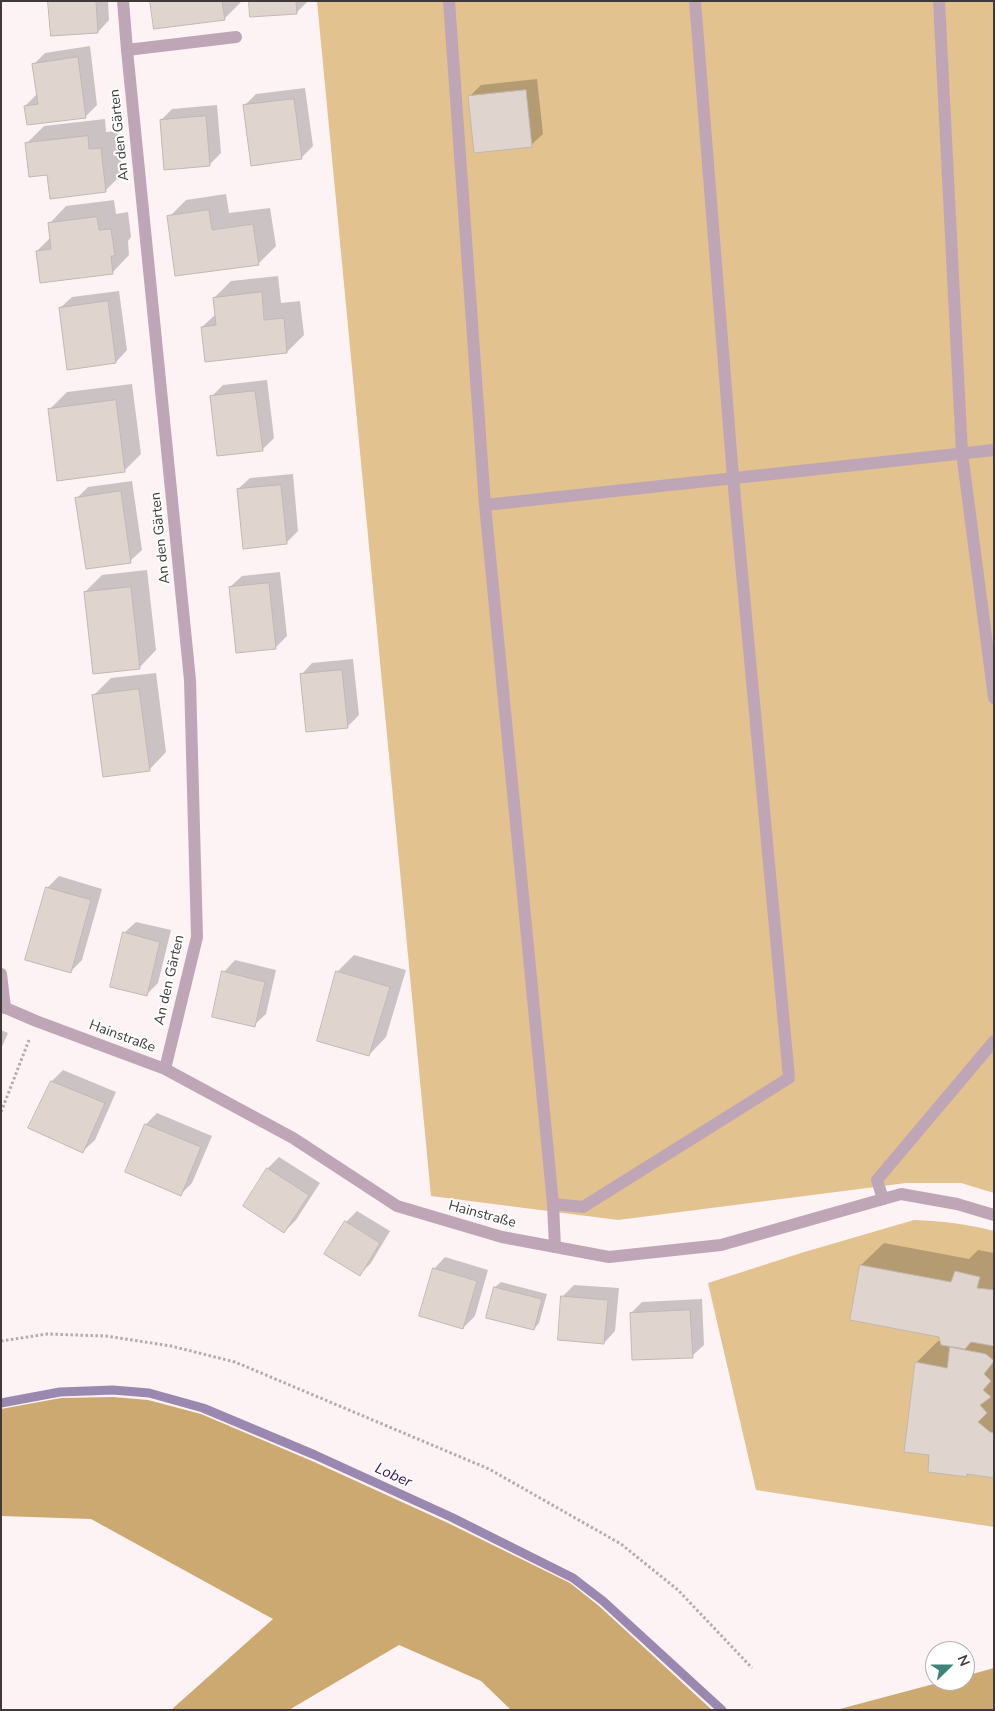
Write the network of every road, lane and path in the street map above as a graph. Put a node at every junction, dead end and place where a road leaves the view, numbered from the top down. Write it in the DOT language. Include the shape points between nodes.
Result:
graph roads {
  1 [pos="123,1"];
  2 [pos="449,1"];
  3 [pos="695,1"];
  4 [pos="939,1"];
  5 [pos="236,37"];
  6 [pos="127,50"];
  7 [pos="994,450"];
  8 [pos="962,453"];
  9 [pos="733,477"];
  10 [pos="485,505"];
  11 [pos="994,698"];
  12 [pos="1,974"];
  13 [pos="3,1007"];
  14 [pos="36,1021"];
  15 [pos="994,1041"];
  16 [pos="165,1069"];
  17 [pos="1,1112"];
  18 [pos="883,1199"];
  19 [pos="554,1204"];
  20 [pos="994,1215"];
  21 [pos="555,1247"];
  22 [pos="1,1341"];
  23 [pos="752,1668"];
  1 -- 6 [label="street, An den Gärten"];
  2 -- 10 [label="street"];
  3 -- 9 [label="street"];
  4 -- 8 [label="street"];
  5 -- 6 [label="street"];
  6 -- 16 [label="street, An den Gärten" via="190,680 197,937"];
  7 -- 8 [label="street"];
  8 -- 9 [label="street"];
  8 -- 11 [label="street"];
  9 -- 10 [label="street"];
  9 -- 19 [label="street" via="789,1078 583,1208"];
  10 -- 19 [label="street"];
  12 -- 13 [label="street"];
  13 -- 14 [label="street, Hainstraße"];
  14 -- 16 [label="street, Hainstraße"];
  14 -- 17 [label="path"];
  15 -- 18 [label="street" via="877,1180"];
  16 -- 21 [label="street, Hainstraße" via="293,1138 397,1206 502,1237"];
  18 -- 20 [label="street, Hainstraße" via="901,1194 957,1204"];
  18 -- 21 [label="street, Hainstraße" via="722,1244 609,1257"];
  19 -- 21 [label="street"];
  22 -- 23 [label="path" via="47,1334 106,1336 171,1346 235,1362 488,1469 621,1544 678,1590"];
}
